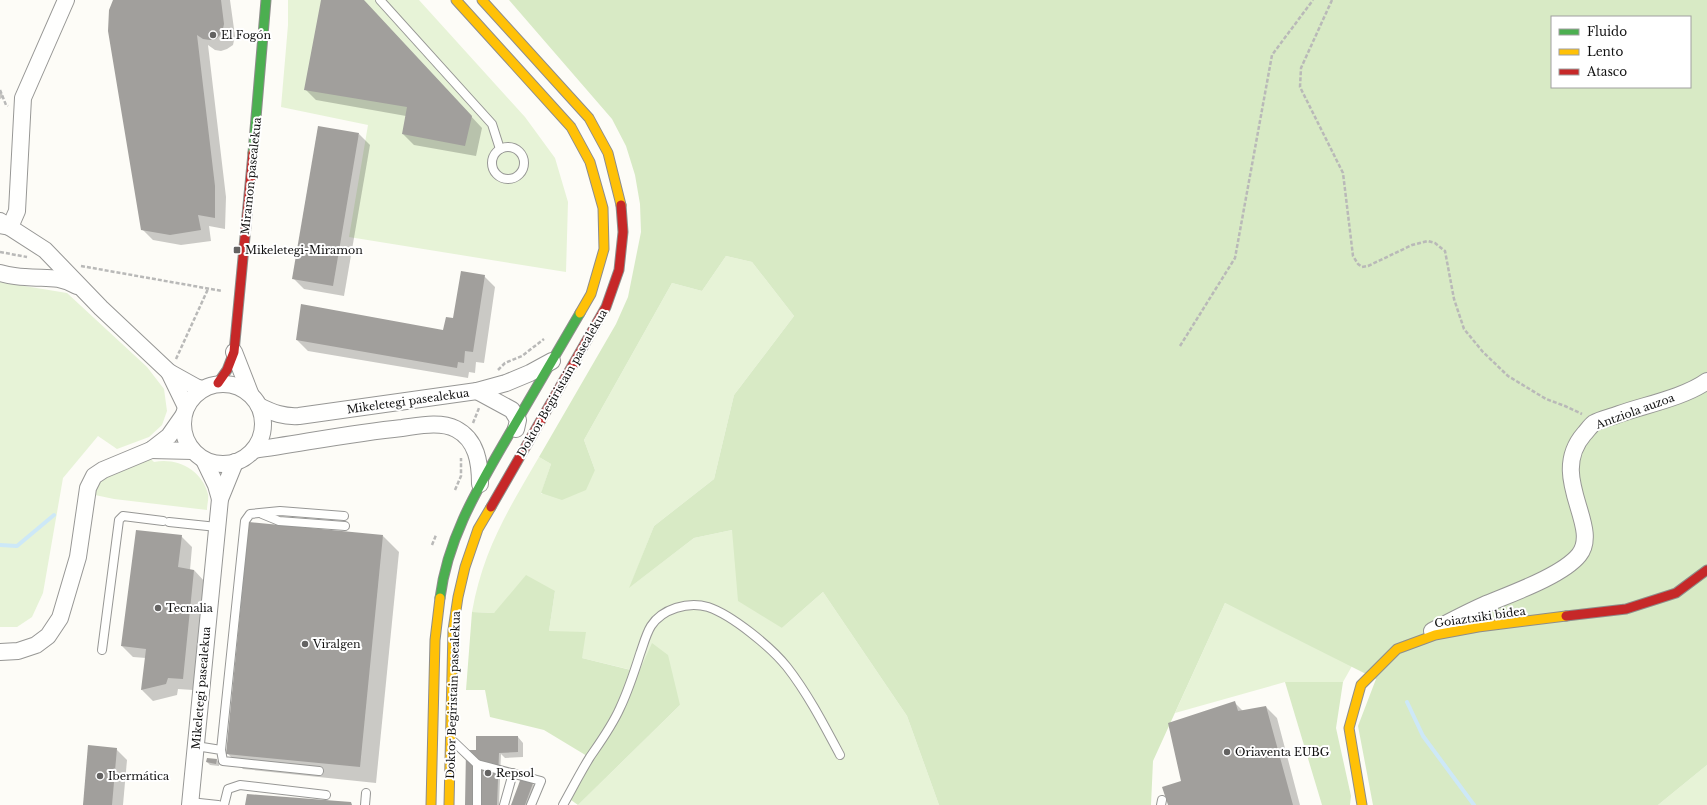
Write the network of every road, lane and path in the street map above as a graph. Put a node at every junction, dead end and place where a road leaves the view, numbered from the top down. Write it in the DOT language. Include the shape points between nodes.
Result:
graph roads {
  1 [pos="66,0"];
  2 [pos="266,0"];
  3 [pos="380,0"];
  4 [pos="456,0"];
  5 [pos="482,0"];
  6 [pos="1313,0"];
  7 [pos="1332,0"];
  8 [pos="0,90"];
  9 [pos="4,96"];
  10 [pos="500,149"];
  11 [pos="3,224"];
  12 [pos="0,252"];
  13 [pos="28,257"];
  14 [pos="80,266"];
  15 [pos="0,273"];
  16 [pos="80,287"];
  17 [pos="208,288"];
  18 [pos="226,292"];
  19 [pos="548,332"];
  20 [pos="1180,346"];
  21 [pos="234,352"];
  22 [pos="553,360"];
  23 [pos="171,368"];
  24 [pos="497,371"];
  25 [pos="1707,381"];
  26 [pos="218,383"];
  27 [pos="202,389"];
  28 [pos="479,398"];
  29 [pos="255,400"];
  30 [pos="185,412"];
  31 [pos="518,420"];
  32 [pos="1594,423"];
  33 [pos="473,425"];
  34 [pos="151,450"];
  35 [pos="254,450"];
  36 [pos="199,455"];
  37 [pos="235,462"];
  38 [pos="480,484"];
  39 [pos="496,498"];
  40 [pos="220,499"];
  41 [pos="262,514"];
  42 [pos="344,516"];
  43 [pos="345,526"];
  44 [pos="217,527"];
  45 [pos="1707,570"];
  46 [pos="1397,649"];
  47 [pos="102,650"];
  48 [pos="0,652"];
  49 [pos="450,738"];
  50 [pos="196,746"];
  51 [pos="221,750"];
  52 [pos="840,755"];
  53 [pos="477,764"];
  54 [pos="319,771"];
  55 [pos="513,773"];
  56 [pos="366,793"];
  57 [pos="326,794"];
  58 [pos="190,803"];
  59 [pos="218,805"];
  60 [pos="224,805"];
  61 [pos="365,805"];
  62 [pos="431,805"];
  63 [pos="448,805"];
  64 [pos="477,805"];
  65 [pos="504,805"];
  66 [pos="531,805"];
  67 [pos="563,805"];
  68 [pos="1362,805"];
  1 -- 11 [label="street" via="23,98 18,211"];
  2 -- 21 [label="main road, Miramon pasealekua"];
  3 -- 10 [label="lane" via="492,124"];
  4 -- 22 [label="main road, Doktor Begiristain pasealekua" via="571,127 590,162 603,208 604,248 591,294"];
  5 -- 39 [label="main road, Doktor Begiristain pasealekua" via="589,118 608,153 621,199 623,232 619,270 606,307"];
  6 -- 20 [label="path" via="1272,55 1235,258"];
  7 -- 32 [label="path" via="1301,68 1300,87 1343,173 1354,256 1358,264 1362,267 1368,266 1412,244 1428,241 1435,243 1445,252 1454,299 1464,329 1483,352 1508,376 1546,399 1579,412"];
  8 -- 9 [label="path"];
  11 -- 16 [label="street" via="45,250"];
  12 -- 13 [label="path"];
  14 -- 17 [label="path"];
  15 -- 16 [label="street" via="24,277 57,277"];
  16 -- 23 [label="street"];
  17 -- 18 [label="path"];
  17 -- 23 [label="path"];
  19 -- 24 [label="path" via="544,339 522,356 505,363"];
  21 -- 26 [label="main road, Miramon pasealekua" via="227,370"];
  21 -- 29 [label="street, Miramon pasealekua"];
  22 -- 28 [label="street, Mikeletegi pasealekua"];
  22 -- 31 [label="main road, Doktor Begiristain pasealekua"];
  23 -- 27 [label="street"];
  23 -- 30 [label="street"];
  25 -- 32 [label="street, Antziola auzoa" via="1684,393"];
  26 -- 27 [label="street"];
  26 -- 29 [label="street" via="235,385"];
  27 -- 30 [label="street" via="193,397"];
  28 -- 29 [label="street, Mikeletegi pasealekua" via="288,417 274,414"];
  28 -- 31 [label="street, Doktor Begiristain pasealekua" via="512,410"];
  28 -- 33 [label="path"];
  29 -- 35 [label="street" via="263,417 263,428"];
  30 -- 34 [label="street" via="169,436"];
  30 -- 36 [label="street" via="183,429 186,441"];
  31 -- 38 [label="main road"];
  31 -- 39 [label="street, Doktor Begiristain pasealekua" via="514,446 501,474"];
  32 -- 46 [label="street, Antziola auzoa" via="1574,450 1570,467 1571,484 1583,524 1585,541 1580,554 1568,566 1546,578 1471,611"];
  34 -- 36 [label="street"];
  34 -- 48 [label="street" via="94,476 88,488 78,557 60,618 48,636 36,645 18,651"];
  35 -- 37 [label="street"];
  35 -- 38 [label="street" via="381,430 443,426 456,430 472,443 480,467"];
  36 -- 37 [label="street" via="214,463"];
  36 -- 40 [label="street, Mikeletegi pasealekua" via="216,485"];
  37 -- 40 [label="street, Mikeletegi pasealekua"];
  38 -- 62 [label="main road" via="454,540 443,576 438,607"];
  39 -- 49 [label="main road, Doktor Begiristain pasealekua" via="478,529 458,597 453,630"];
  40 -- 44 [label="street, Mikeletegi pasealekua"];
  41 -- 42 [label="lane" via="280,510"];
  41 -- 43 [label="lane" via="279,521"];
  41 -- 51 [label="lane" via="250,514 246,521"];
  44 -- 47 [label="lane" via="122,516 119,520"];
  44 -- 50 [label="street, Mikeletegi pasealekua"];
  45 -- 46 [label="main road, Goiaztxiki bidea" via="1676,593 1626,610 1435,635"];
  46 -- 68 [label="main road, Goiaztxiki bidea" via="1360,685 1349,728"];
  49 -- 53 [label="lane"];
  49 -- 63 [label="main road, Doktor Begiristain pasealekua"];
  50 -- 51 [label="lane"];
  50 -- 58 [label="street, Mikeletegi pasealekua"];
  51 -- 54 [label="lane" via="223,761"];
  52 -- 67 [label="lane" via="816,709 771,649 750,632 707,607 678,607 666,612 650,626 619,710"];
  53 -- 55 [label="lane"];
  53 -- 64 [label="lane"];
  55 -- 65 [label="lane"];
  55 -- 66 [label="lane" via="541,782"];
  56 -- 61 [label="lane"];
  57 -- 60 [label="lane" via="240,784 228,789"];
  58 -- 59 [label="lane"];
}
